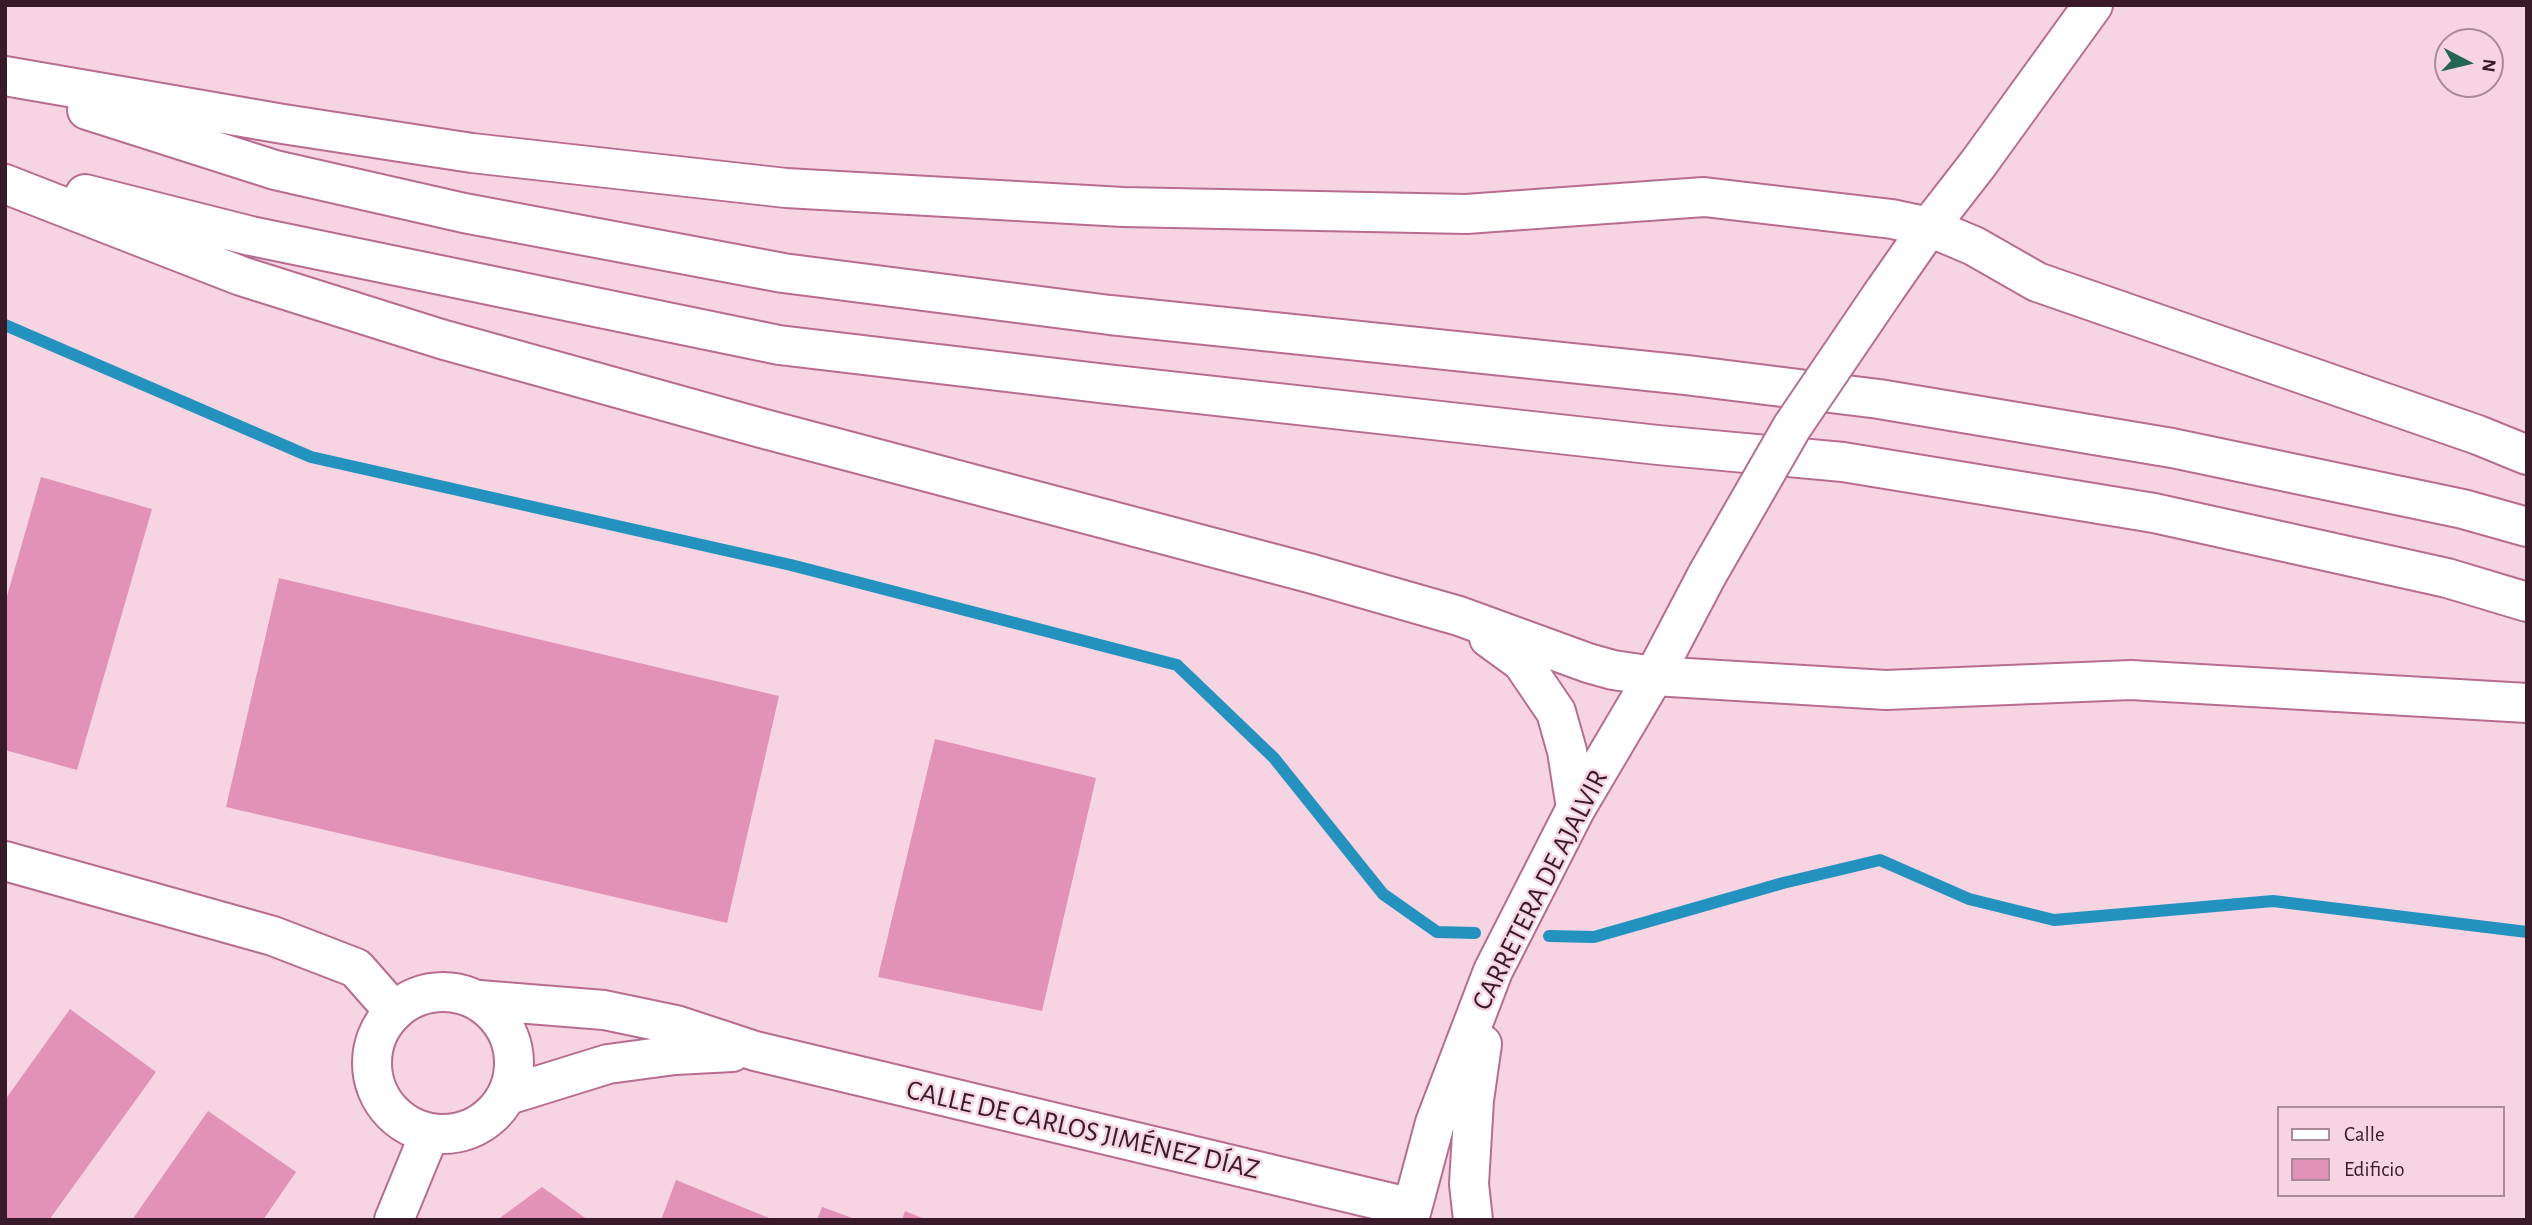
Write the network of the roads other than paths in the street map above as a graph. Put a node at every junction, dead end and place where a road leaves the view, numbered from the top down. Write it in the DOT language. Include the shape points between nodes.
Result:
graph roads {
  1 [pos="2093,5"];
  2 [pos="5,76"];
  3 [pos="5,84"];
  4 [pos="5,173"];
  5 [pos="5,184"];
  6 [pos="1928,227"];
  7 [pos="2527,455"];
  8 [pos="2527,527"];
  9 [pos="2527,602"];
  10 [pos="1459,616"];
  11 [pos="1654,677"];
  12 [pos="2527,703"];
  13 [pos="1576,808"];
  14 [pos="5,861"];
  15 [pos="1493,971"];
  16 [pos="479,1000"];
  17 [pos="393,1010"];
  18 [pos="755,1051"];
  19 [pos="508,1095"];
  20 [pos="429,1135"];
  21 [pos="1411,1214"];
  22 [pos="394,1220"];
  23 [pos="1473,1220"];
  1 -- 6 [label="main road, CARRETERA DE AJALVIR"];
  2 -- 6 [label="main road" via="472,153 786,188 1122,207 1466,214 1704,197"];
  3 -- 8 [label="main road" via="275,170 464,213 783,273 1110,315 1879,399 2172,449 2463,509"];
  4 -- 9 [label="main road" via="251,236 779,345 1617,441 1843,462 2154,513 2447,578"];
  5 -- 10 [label="main road" via="241,276 441,339"];
  6 -- 7 [label="main road" via="1974,246 2038,282"];
  6 -- 11 [label="main road, CARRETERA DE AJALVIR, bridge" via="1792,427"];
  10 -- 11 [label="main road" via="1588,663"];
  10 -- 13 [label="main road" via="1522,662 1556,712"];
  11 -- 12 [label="main road" via="1886,690 2131,680"];
  11 -- 13 [label="main road, CARRETERA DE AJALVIR"];
  13 -- 15 [label="main road, CARRETERA DE AJALVIR"];
  14 -- 17 [label="main road" via="285,941 356,968"];
  15 -- 21 [label="main road, CARRETERA DE AJALVIR" via="1435,1123"];
  15 -- 23 [label="main road" via="1474,1100 1469,1184"];
  16 -- 17 [label="main road" via="450,991 419,995"];
  16 -- 18 [label="main road, CALLE DE CARLOS JIMÉNEZ DÍAZ" via="604,1010 676,1025"];
  16 -- 19 [label="main road" via="504,1025 515,1060"];
  17 -- 20 [label="main road" via="376,1036 372,1057 379,1098 400,1122"];
  18 -- 19 [label="main road, CALLE DE CARLOS JIMÉNEZ DÍAZ" via="608,1064"];
  18 -- 21 [label="main road, CALLE DE CARLOS JIMÉNEZ DÍAZ"];
  19 -- 20 [label="main road" via="488,1120 460,1133"];
  20 -- 22 [label="main road"];
}
